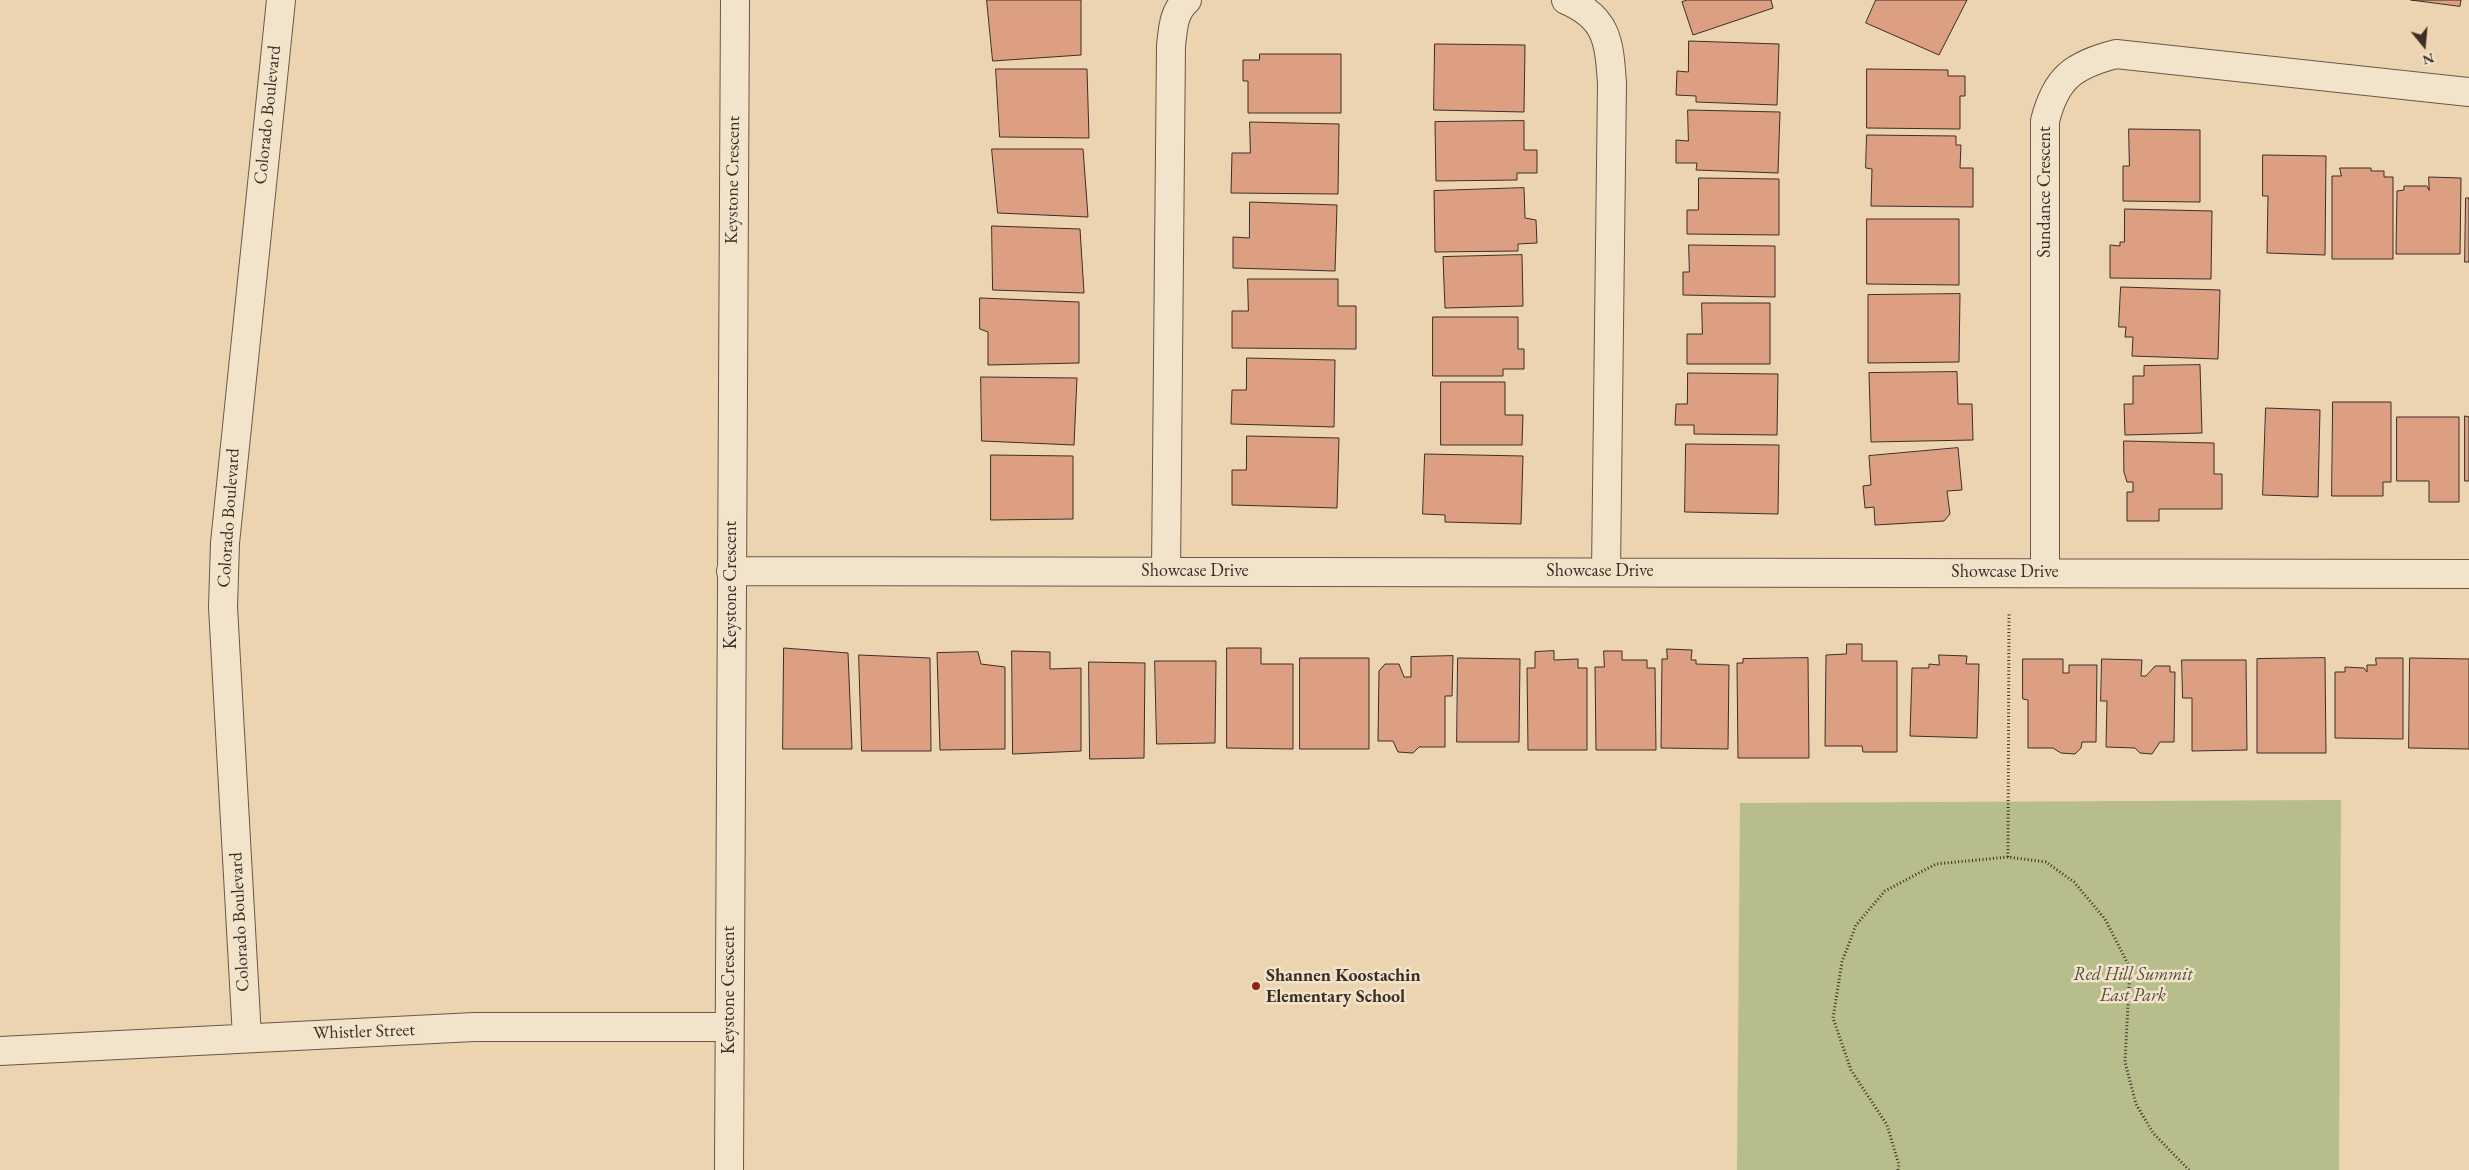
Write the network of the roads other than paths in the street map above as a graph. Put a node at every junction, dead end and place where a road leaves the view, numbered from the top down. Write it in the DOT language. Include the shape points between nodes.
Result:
graph roads {
  1 [pos="281,0"];
  2 [pos="735,0"];
  3 [pos="1186,0"];
  4 [pos="1566,0"];
  5 [pos="2469,92"];
  6 [pos="731,570"];
  7 [pos="1166,571"];
  8 [pos="1606,572"];
  9 [pos="2045,572"];
  10 [pos="2469,574"];
  11 [pos="729,1027"];
  12 [pos="247,1037"];
  13 [pos="0,1051"];
  14 [pos="729,1170"];
  1 -- 12 [label="street, Colorado Boulevard" via="225,543 223,607"];
  2 -- 6 [label="street, Keystone Crescent"];
  3 -- 7 [label="street" via="1179,7 1173,24 1172,46"];
  4 -- 8 [label="street" via="1599,22 1610,48"];
  5 -- 9 [label="street, Sundance Crescent" via="2116,54 2088,61 2066,78 2051,98 2045,121"];
  6 -- 7 [label="street, Showcase Drive"];
  6 -- 11 [label="street, Keystone Crescent"];
  7 -- 8 [label="street, Showcase Drive"];
  8 -- 9 [label="street, Showcase Drive"];
  9 -- 10 [label="street, Showcase Drive"];
  11 -- 12 [label="street, Whistler Street" via="474,1027"];
  11 -- 14 [label="street, Keystone Crescent"];
  12 -- 13 [label="street, Whistler Street"];
}
